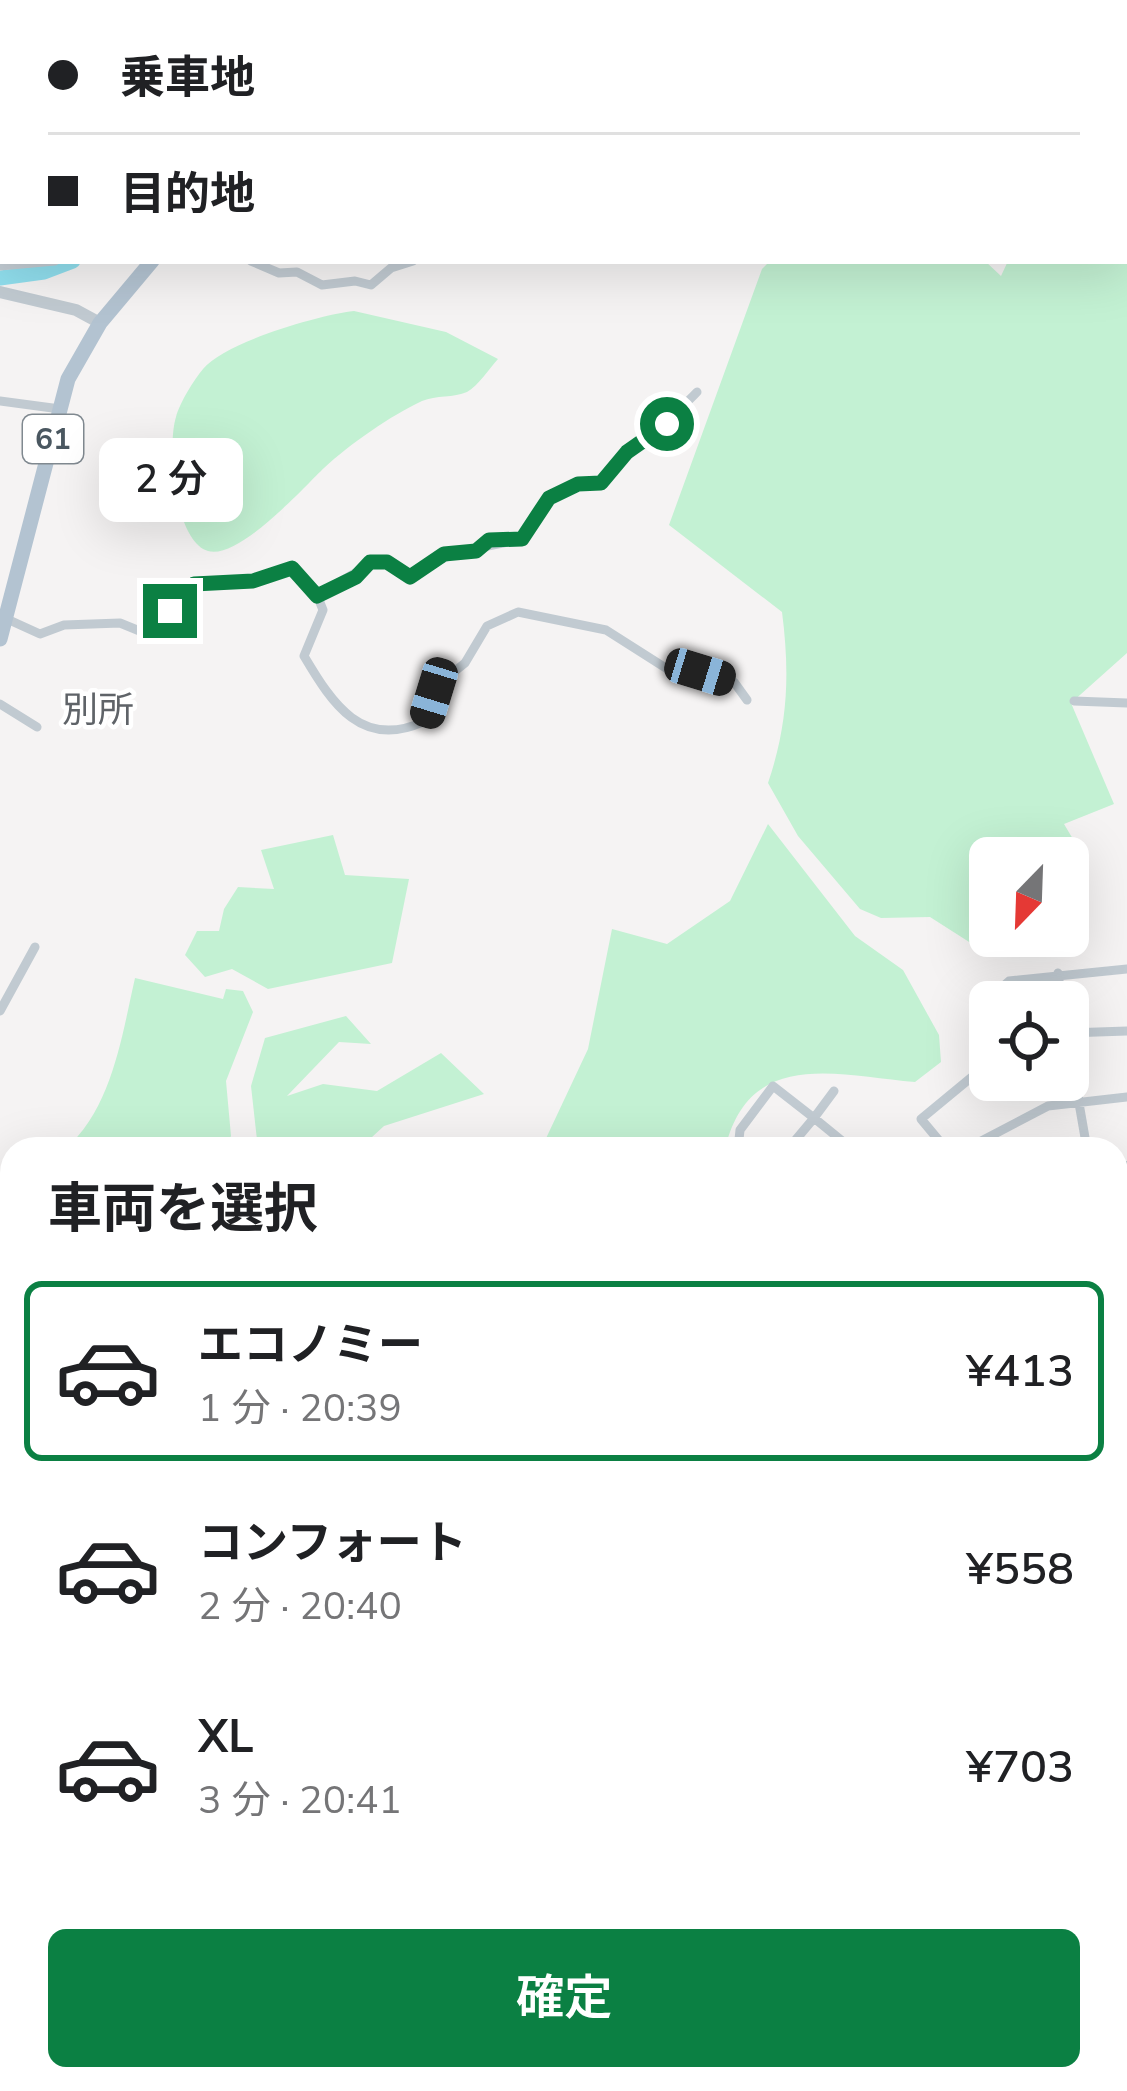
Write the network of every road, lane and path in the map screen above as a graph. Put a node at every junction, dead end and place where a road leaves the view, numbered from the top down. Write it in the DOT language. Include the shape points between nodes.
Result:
graph roads {
  1 [pos="149,264"];
  2 [pos="256,264"];
  3 [pos="403,264"];
  4 [pos="0,292"];
  5 [pos="100,323"];
  6 [pos="697,392"];
  7 [pos="3,402"];
  8 [pos="60,409"];
  9 [pos="0,416"];
  10 [pos="317,596"];
  11 [pos="7,619"];
  12 [pos="0,639"];
  13 [pos="747,700"];
  14 [pos="1075,700"];
  15 [pos="0,704"];
  16 [pos="1127,704"];
  17 [pos="38,727"];
  18 [pos="35,946"];
  19 [pos="1127,969"];
  20 [pos="1058,973"];
  21 [pos="1009,981"];
  22 [pos="1059,981"];
  23 [pos="0,1011"];
  24 [pos="1127,1031"];
  25 [pos="1089,1035"];
  26 [pos="969,1079"];
  27 [pos="834,1091"];
  28 [pos="1127,1096"];
  29 [pos="1089,1098"];
  30 [pos="1072,1101"];
  31 [pos="1079,1101"];
  32 [pos="814,1118"];
  33 [pos="739,1137"];
  34 [pos="798,1137"];
  35 [pos="837,1137"];
  36 [pos="936,1137"];
  37 [pos="988,1137"];
  38 [pos="1085,1137"];
  1 -- 5 [label="main road, 61"];
  2 -- 3 [label="street" via="322,285 371,286"];
  4 -- 5 [label="street"];
  5 -- 8 [label="main road, 61"];
  6 -- 10 [label="street" via="601,483 567,488 541,506 522,539 444,554 410,577 370,562"];
  7 -- 8 [label="street"];
  7 -- 9 [label="street"];
  8 -- 11 [label="main road, 61"];
  10 -- 11 [label="street" via="286,568 253,581 194,584 147,634 120,623 40,634"];
  10 -- 13 [label="street" via="323,610 304,656 324,691 368,730 392,733 423,722 440,683 465,663 487,626 518,612 606,630 672,672 734,682"];
  11 -- 12 [label="main road, 61"];
  14 -- 16 [label="street"];
  15 -- 17 [label="street"];
  18 -- 23 [label="street"];
  19 -- 20 [label="street"];
  20 -- 21 [label="street"];
  20 -- 22 [label="street"];
  24 -- 25 [label="street"];
  26 -- 36 [label="street" via="920,1119"];
  27 -- 32 [label="street"];
  28 -- 29 [label="street"];
  30 -- 37 [label="street"];
  31 -- 38 [label="street"];
  32 -- 33 [label="street" via="773,1086"];
  32 -- 34 [label="street"];
  32 -- 35 [label="street"];
}
